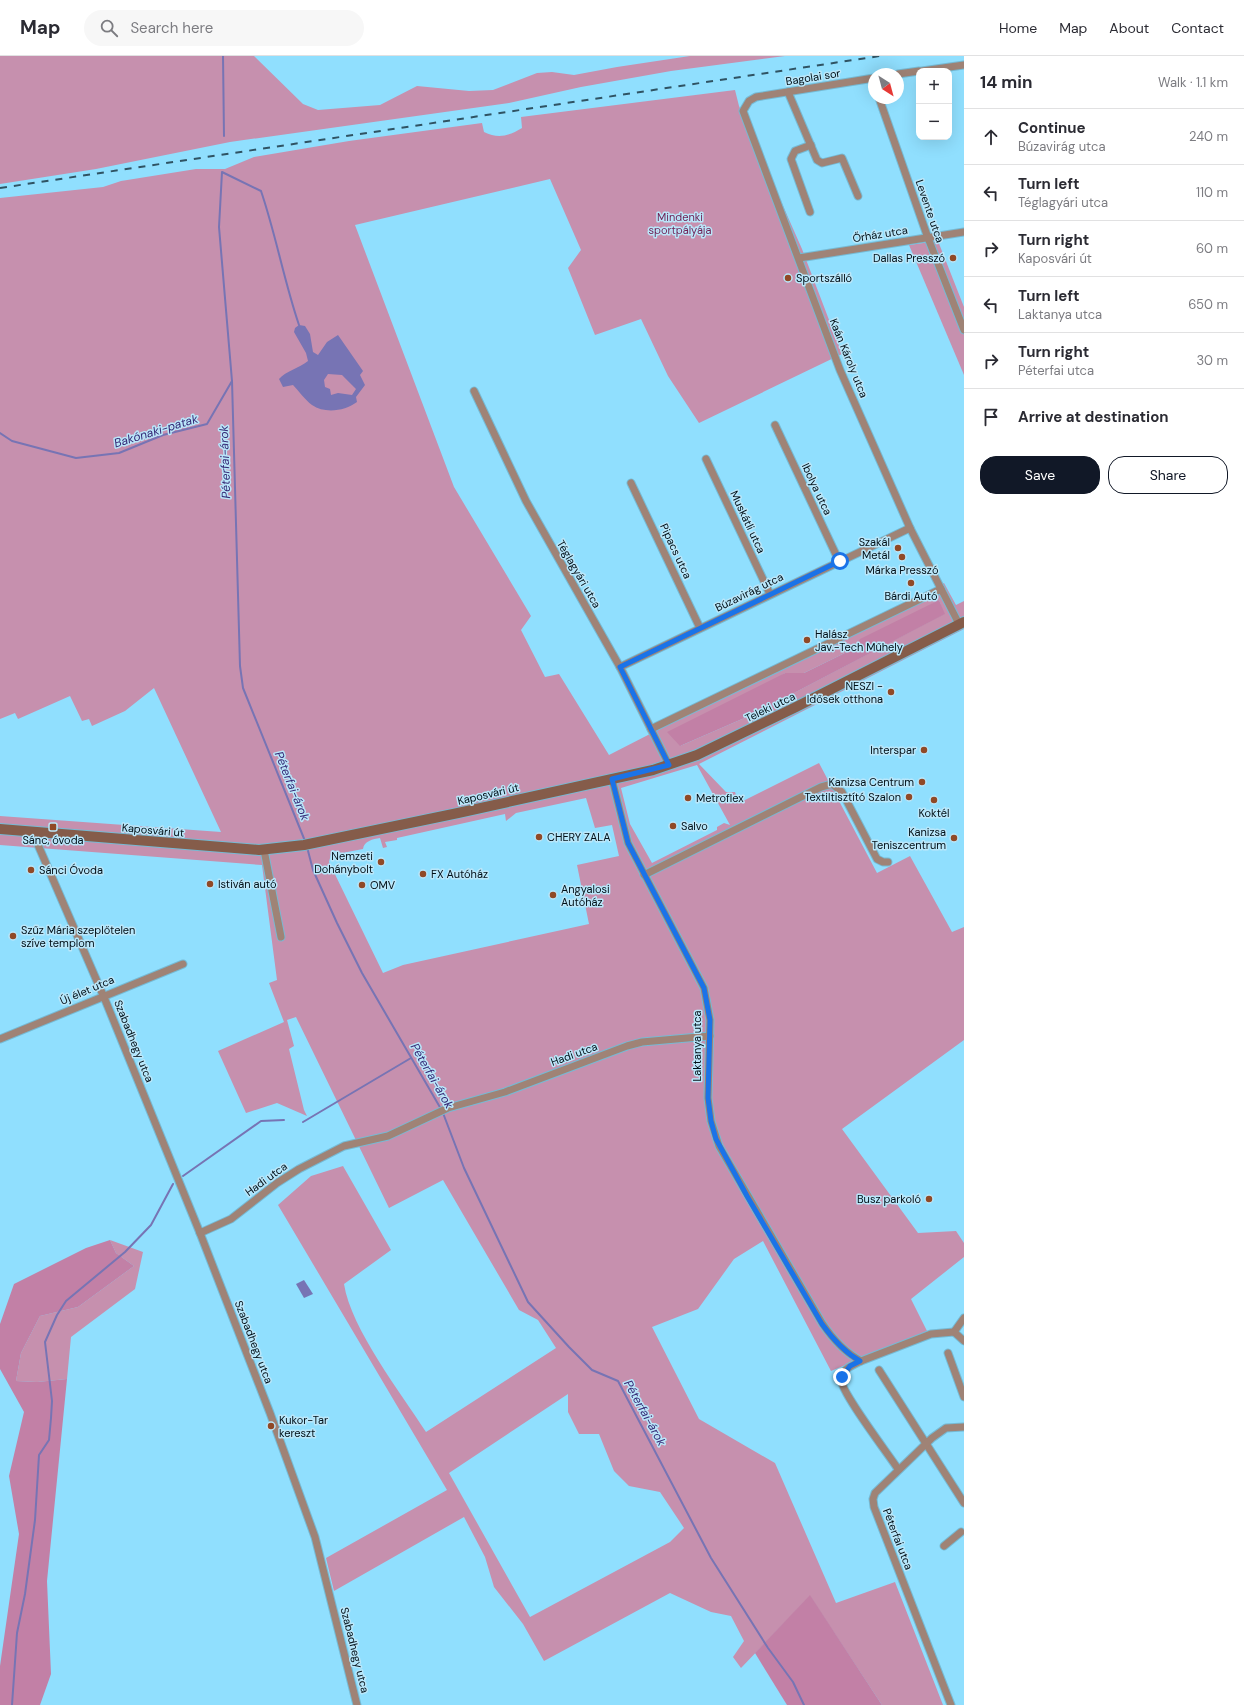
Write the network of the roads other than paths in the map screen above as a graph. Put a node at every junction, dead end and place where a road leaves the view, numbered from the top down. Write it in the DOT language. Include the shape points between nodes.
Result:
graph roads {
  1 [pos="964,65"];
  2 [pos="942,68"];
  3 [pos="916,72"];
  4 [pos="904,73"];
  5 [pos="868,80"];
  6 [pos="788,92"];
  7 [pos="756,98"];
  8 [pos="882,104"];
  9 [pos="811,145"];
  10 [pos="858,196"];
  11 [pos="810,212"];
  12 [pos="964,232"];
  13 [pos="928,238"];
  14 [pos="800,258"];
  15 [pos="964,330"];
  16 [pos="474,391"];
  17 [pos="775,425"];
  18 [pos="706,459"];
  19 [pos="632,483"];
  20 [pos="910,528"];
  21 [pos="840,561"];
  22 [pos="941,589"];
  23 [pos="770,594"];
  24 [pos="961,623"];
  25 [pos="700,628"];
  26 [pos="620,667"];
  27 [pos="651,729"];
  28 [pos="669,765"];
  29 [pos="612,779"];
  30 [pos="0,829"];
  31 [pos="32,831"];
  32 [pos="264,850"];
  33 [pos="888,862"];
  34 [pos="644,875"];
  35 [pos="281,937"];
  36 [pos="183,964"];
  37 [pos="103,995"];
  38 [pos="710,1036"];
  39 [pos="0,1039"];
  40 [pos="200,1233"];
  41 [pos="964,1318"];
  42 [pos="954,1332"];
  43 [pos="964,1341"];
  44 [pos="948,1353"];
  45 [pos="860,1361"];
  46 [pos="878,1370"];
  47 [pos="964,1397"];
  48 [pos="964,1427"];
  49 [pos="926,1445"];
  50 [pos="898,1469"];
  51 [pos="964,1503"];
  52 [pos="963,1533"];
  53 [pos="944,1546"];
  54 [pos="357,1705"];
  55 [pos="951,1705"];
  1 -- 2 [label="street"];
  3 -- 4 [label="street"];
  5 -- 6 [label="street, Bagolai sor"];
  6 -- 7 [label="street, Bagolai sor"];
  6 -- 9 [label="street"];
  7 -- 14 [label="street, Kaán Károly utca" via="747,103 744,114"];
  8 -- 13 [label="street, Levente utca"];
  9 -- 10 [label="street" via="819,162 840,158 844,160"];
  9 -- 11 [label="street" via="795,151 791,159"];
  12 -- 13 [label="street, Őrház utca"];
  13 -- 14 [label="street, Őrház utca"];
  13 -- 15 [label="street, Levente utca"];
  14 -- 20 [label="street, Kaán Károly utca" via="840,370"];
  16 -- 26 [label="street, Téglagyári utca" via="529,508"];
  17 -- 21 [label="street, Ibolya utca"];
  18 -- 23 [label="street, Muskátli utca"];
  19 -- 25 [label="street, Pipacs utca"];
  20 -- 21 [label="street, Búzavirág utca"];
  20 -- 22 [label="street, Kaán Károly utca"];
  21 -- 23 [label="street, Búzavirág utca"];
  22 -- 24 [label="street, Kaán Károly utca"];
  22 -- 27 [label="street"];
  23 -- 25 [label="street, Búzavirág utca"];
  24 -- 28 [label="main road, Teleki utca" via="729,740"];
  25 -- 26 [label="street, Búzavirág utca"];
  26 -- 27 [label="street, Téglagyári utca"];
  27 -- 28 [label="street, Téglagyári utca"];
  28 -- 29 [label="main road, Kaposvári út"];
  29 -- 32 [label="main road, Kaposvári út" via="308,844"];
  29 -- 34 [label="street, Laktanya utca" via="625,835"];
  30 -- 31 [label="main road, Kaposvári út"];
  31 -- 32 [label="main road, Kaposvári út"];
  31 -- 37 [label="street, Szabadhegy utca"];
  32 -- 35 [label="street"];
  33 -- 34 [label="street" via="877,859 842,792 832,784 821,787"];
  34 -- 38 [label="street, Laktanya utca" via="704,988"];
  36 -- 37 [label="street, Új élet utca"];
  37 -- 39 [label="street, Új élet utca"];
  37 -- 40 [label="street, Szabadhegy utca"];
  38 -- 40 [label="street, Hadi utca" via="633,1044 504,1092 436,1112 388,1136 354,1143 329,1153 277,1182 231,1219"];
  38 -- 45 [label="street, Laktanya utca" via="708,1098 711,1121 719,1146 822,1324 830,1336"];
  40 -- 54 [label="street, Szabadhegy utca" via="315,1537"];
  41 -- 42 [label="street"];
  42 -- 43 [label="street"];
  42 -- 45 [label="street" via="931,1334"];
  44 -- 47 [label="street"];
  45 -- 50 [label="street" via="847,1368 842,1383 850,1399"];
  46 -- 49 [label="street"];
  48 -- 49 [label="street" via="946,1428"];
  49 -- 50 [label="street"];
  49 -- 51 [label="street"];
  50 -- 55 [label="street, Péterfai utca" via="875,1492 872,1499"];
  52 -- 53 [label="street"];
}
